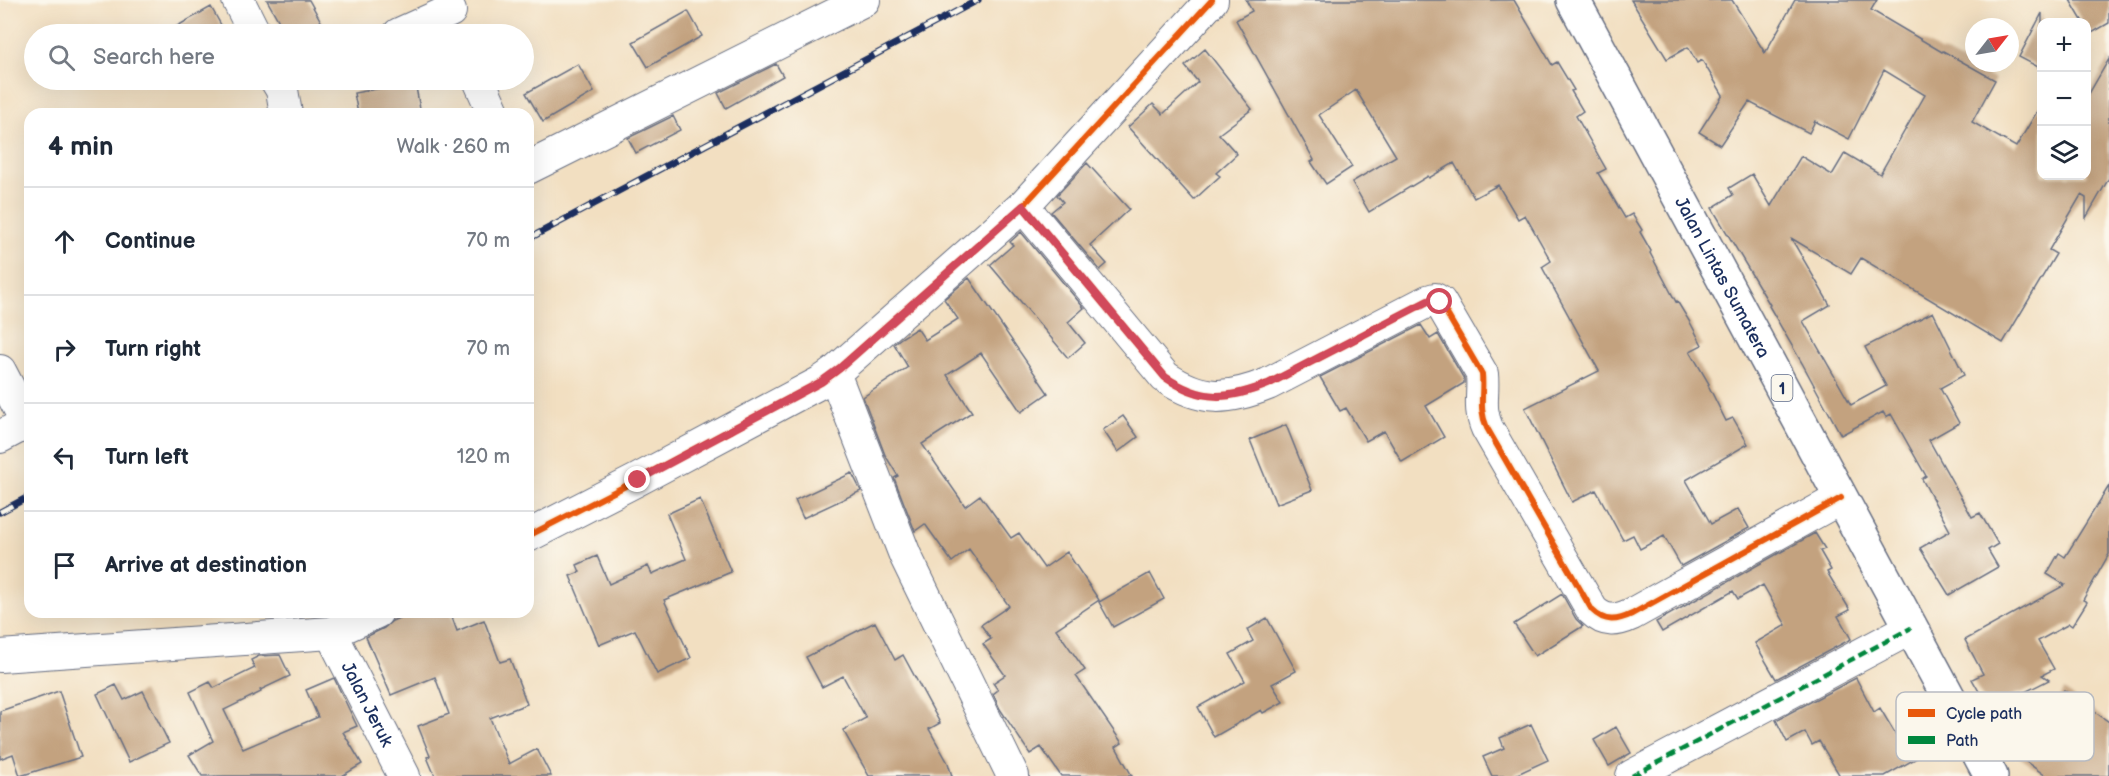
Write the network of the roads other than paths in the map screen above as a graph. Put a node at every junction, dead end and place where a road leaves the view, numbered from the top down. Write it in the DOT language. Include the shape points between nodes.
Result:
graph roads {
  1 [pos="238,0"];
  2 [pos="864,0"];
  3 [pos="1212,0"];
  4 [pos="1573,0"];
  5 [pos="452,15"];
  6 [pos="250,24"];
  7 [pos="427,24"];
  8 [pos="483,90"];
  9 [pos="491,108"];
  10 [pos="534,165"];
  11 [pos="1023,206"];
  12 [pos="0,371"];
  13 [pos="834,373"];
  14 [pos="19,427"];
  15 [pos="1841,498"];
  16 [pos="534,533"];
  17 [pos="364,618"];
  18 [pos="1911,628"];
  19 [pos="331,633"];
  20 [pos="0,656"];
  21 [pos="1946,692"];
  22 [pos="1983,761"];
  23 [pos="404,776"];
  24 [pos="1014,776"];
  25 [pos="1632,776"];
  26 [pos="1991,776"];
  1 -- 6 [label="street"];
  2 -- 10 [label="street"];
  3 -- 11 [label="street"];
  4 -- 15 [label="highway, Jalan Lintas Sumatera / 1"];
  5 -- 7 [label="street"];
  8 -- 9 [label="street"];
  11 -- 13 [label="street"];
  11 -- 15 [label="street" via="1165,377 1183,390 1207,397 1246,393 1428,301 1440,302 1482,374 1481,410 1487,428 1599,617 1620,620"];
  12 -- 14 [label="street"];
  13 -- 16 [label="street"];
  13 -- 24 [label="street" via="905,555"];
  15 -- 18 [label="highway, Jalan Lintas Sumatera / 1"];
  17 -- 19 [label="street"];
  18 -- 21 [label="highway, Jalan Lintas Sumatera / 1"];
  18 -- 25 [label="street"];
  19 -- 20 [label="street"];
  19 -- 23 [label="street, Jalan Jeruk"];
  22 -- 26 [label="highway, Jalan Lintas Sumatera / 1"];
}
